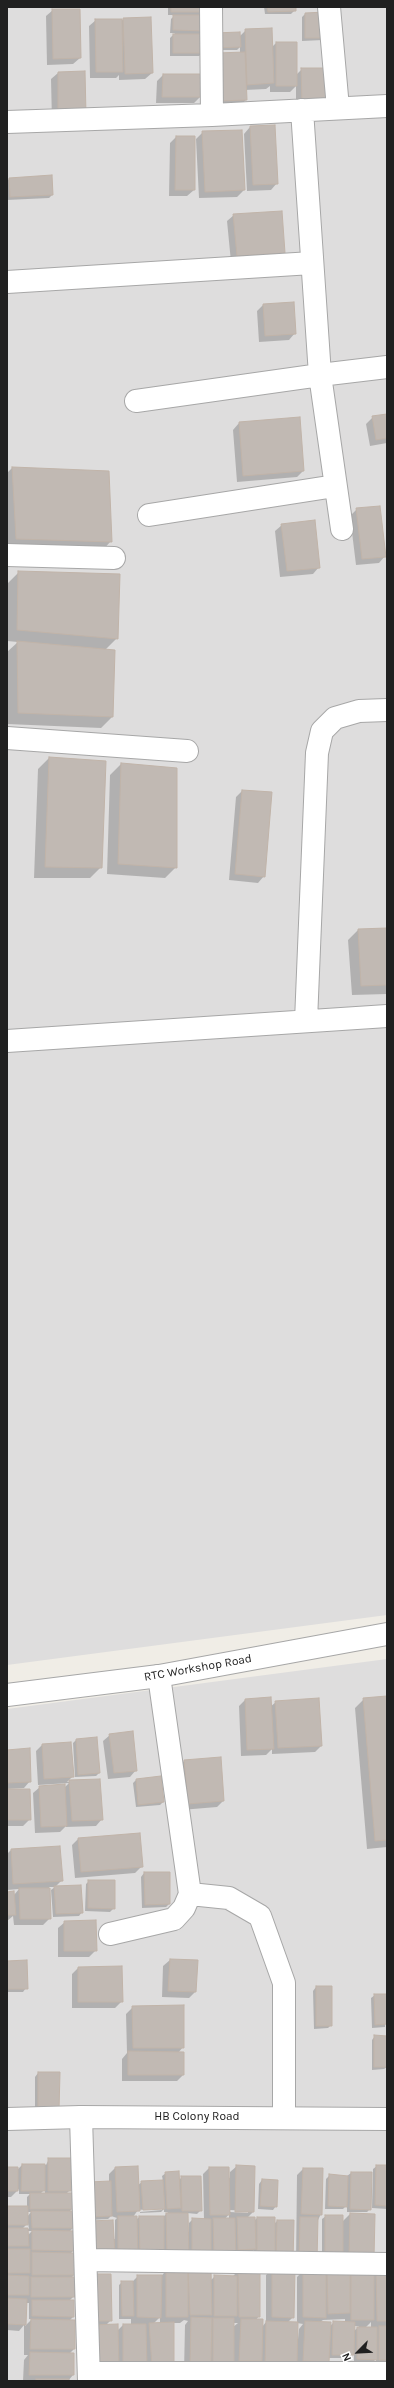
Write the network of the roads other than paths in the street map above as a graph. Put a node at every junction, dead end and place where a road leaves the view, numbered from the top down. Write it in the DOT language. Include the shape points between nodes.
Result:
graph roads {
  1 [pos="211,7"];
  2 [pos="329,7"];
  3 [pos="387,106"];
  4 [pos="338,108"];
  5 [pos="302,110"];
  6 [pos="212,115"];
  7 [pos="7,122"];
  8 [pos="312,263"];
  9 [pos="7,282"];
  10 [pos="387,367"];
  11 [pos="320,375"];
  12 [pos="136,401"];
  13 [pos="336,486"];
  14 [pos="149,515"];
  15 [pos="342,529"];
  16 [pos="7,555"];
  17 [pos="114,558"];
  18 [pos="387,710"];
  19 [pos="7,738"];
  20 [pos="188,751"];
  21 [pos="387,1016"];
  22 [pos="306,1021"];
  23 [pos="7,1041"];
  24 [pos="387,1634"];
  25 [pos="159,1676"];
  26 [pos="7,1695"];
  27 [pos="190,1894"];
  28 [pos="110,1934"];
  29 [pos="80,2117"];
  30 [pos="284,2118"];
  31 [pos="7,2119"];
  32 [pos="387,2119"];
  33 [pos="86,2260"];
  34 [pos="387,2264"];
  35 [pos="387,2373"];
  36 [pos="89,2377"];
  1 -- 6 [label="street"];
  2 -- 4 [label="street"];
  3 -- 4 [label="street"];
  4 -- 5 [label="street"];
  5 -- 6 [label="street"];
  5 -- 8 [label="street"];
  6 -- 7 [label="street"];
  8 -- 9 [label="street"];
  8 -- 11 [label="street"];
  10 -- 11 [label="street"];
  11 -- 12 [label="street"];
  11 -- 13 [label="street"];
  13 -- 14 [label="street"];
  13 -- 15 [label="street"];
  16 -- 17 [label="street"];
  18 -- 22 [label="street" via="359,711 335,718 322,731 317,753"];
  19 -- 20 [label="street"];
  21 -- 22 [label="street"];
  22 -- 23 [label="street"];
  24 -- 25 [label="street, RTC Workshop Road"];
  25 -- 26 [label="street, RTC Workshop Road"];
  25 -- 27 [label="street"];
  27 -- 28 [label="street" via="184,1908 174,1919"];
  27 -- 30 [label="street" via="229,1898 260,1916 284,1983"];
  29 -- 30 [label="street, HB Colony Road"];
  29 -- 31 [label="street, HB Colony Road"];
  29 -- 33 [label="street"];
  30 -- 32 [label="street, HB Colony Road"];
  33 -- 34 [label="street"];
  33 -- 36 [label="street"];
  35 -- 36 [label="street"];
}
